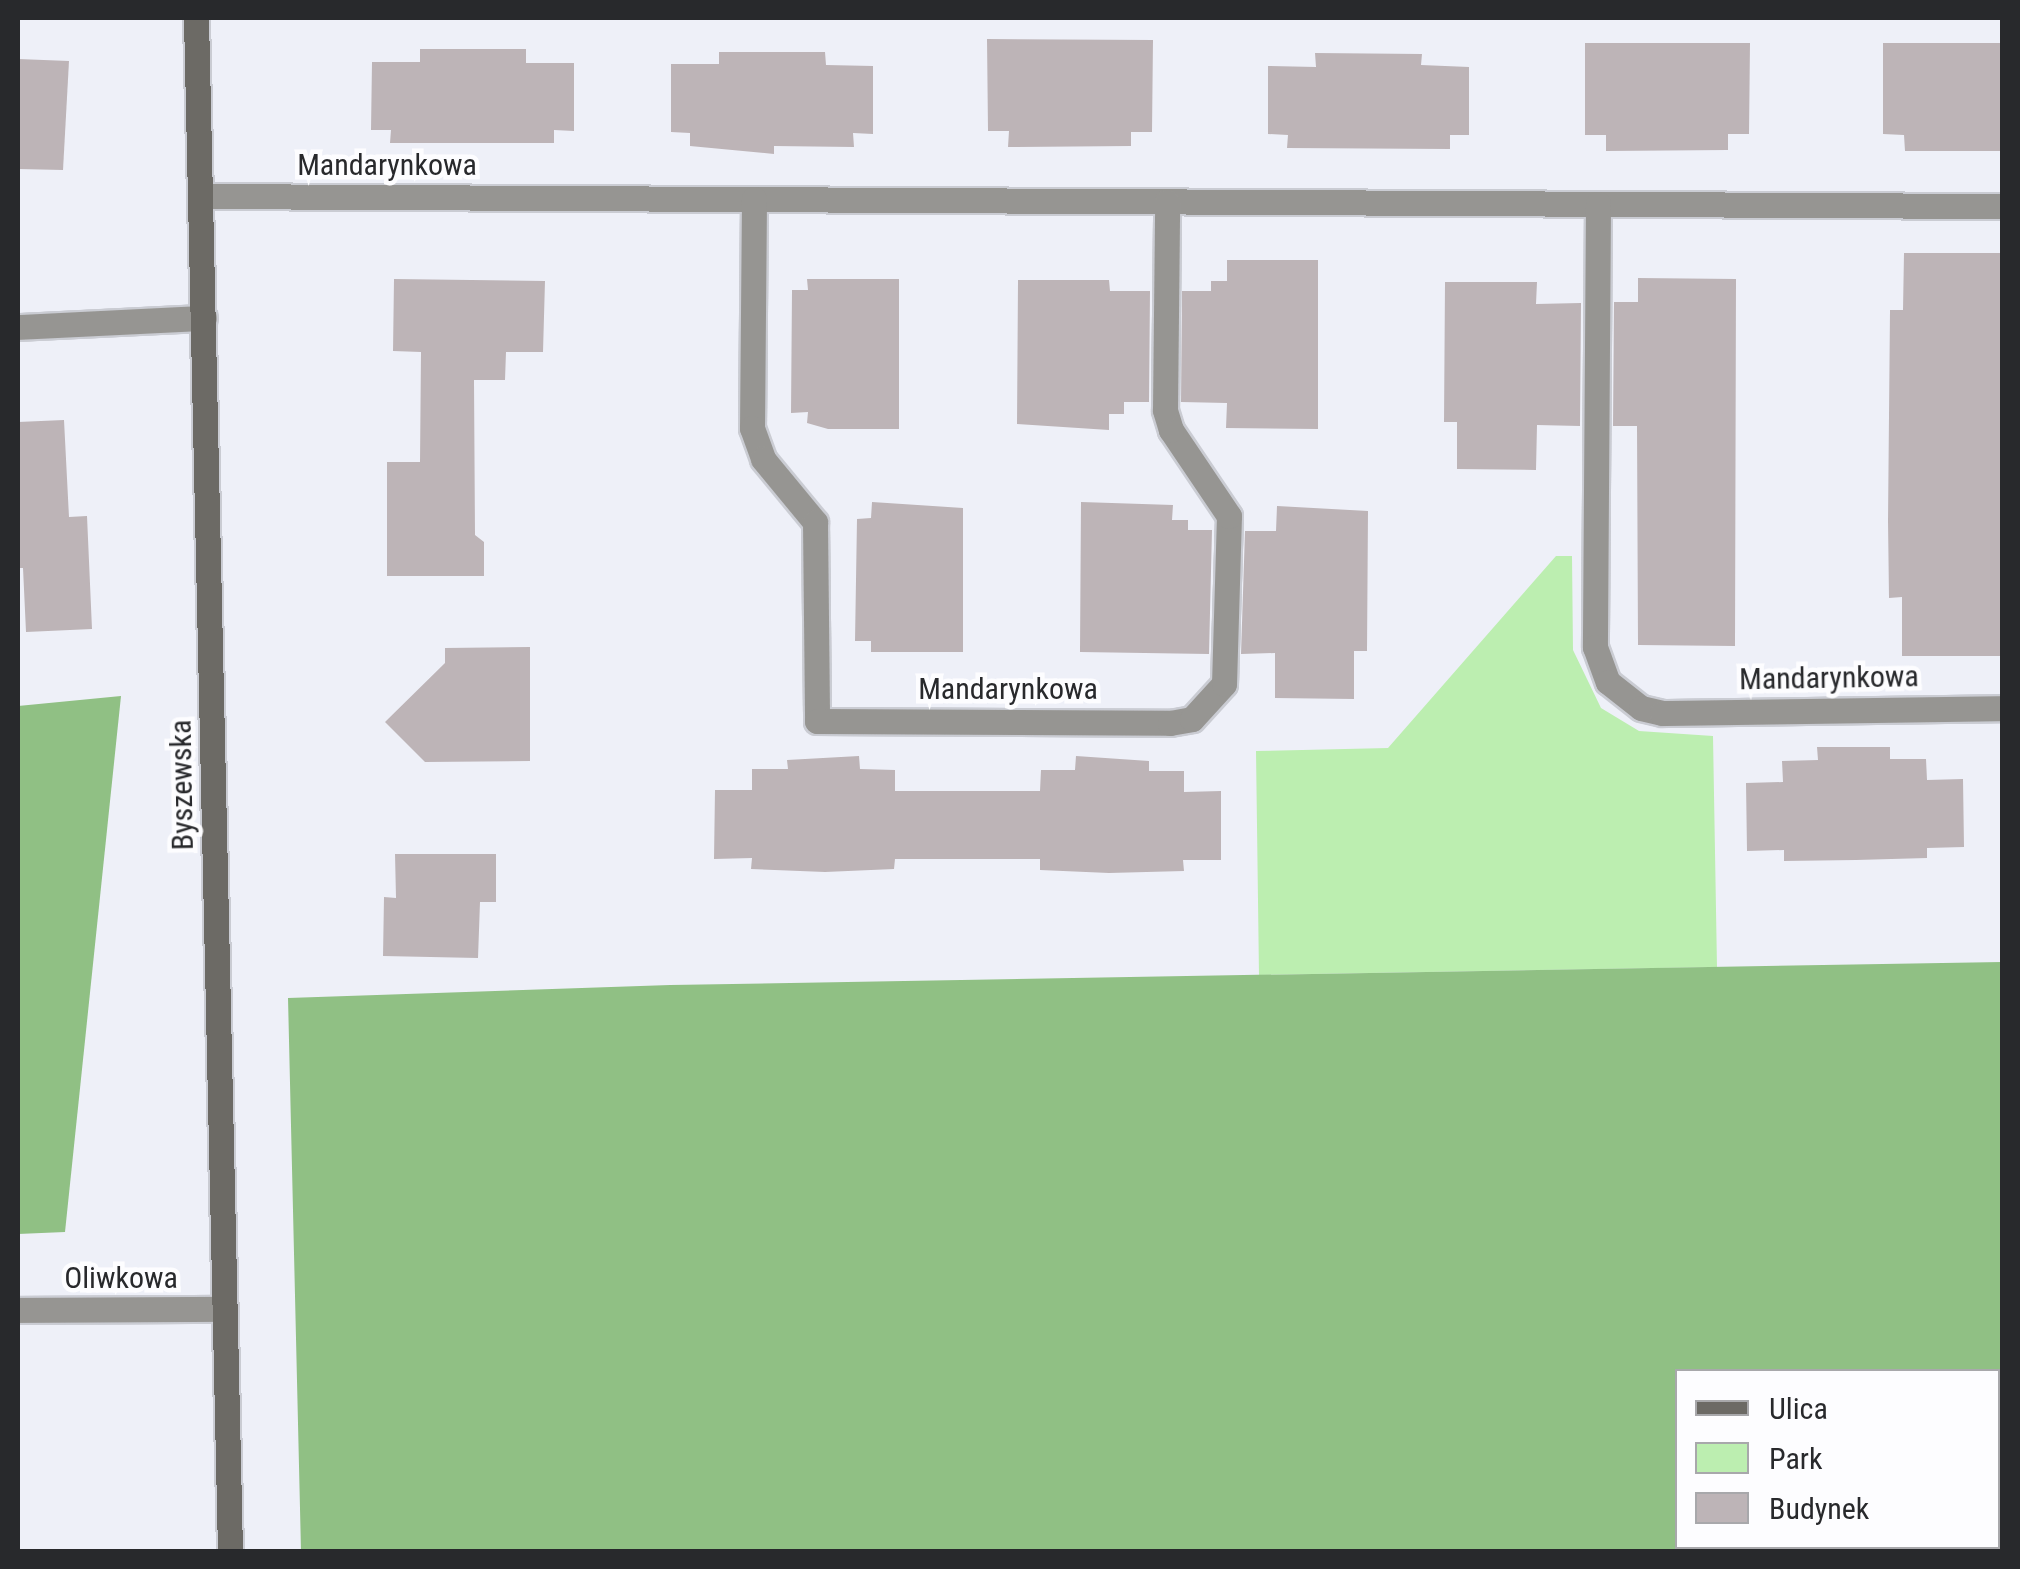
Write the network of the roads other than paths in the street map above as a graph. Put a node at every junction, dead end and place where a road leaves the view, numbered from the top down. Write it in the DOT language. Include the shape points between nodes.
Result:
graph roads {
  1 [pos="196,18"];
  2 [pos="200,196"];
  3 [pos="754,199"];
  4 [pos="1167,202"];
  5 [pos="1598,204"];
  6 [pos="2002,206"];
  7 [pos="204,318"];
  8 [pos="18,326"];
  9 [pos="2002,708"];
  10 [pos="225,1309"];
  11 [pos="18,1310"];
  12 [pos="230,1552"];
  1 -- 2 [label="street, Byszewska"];
  2 -- 3 [label="street, Mandarynkowa"];
  2 -- 7 [label="street, Byszewska"];
  3 -- 4 [label="street, Mandarynkowa"];
  3 -- 4 [label="street, Mandarynkowa" via="752,428 763,459 815,522 817,720 1072,722 1192,719 1224,684 1229,516 1171,430 1166,410"];
  4 -- 5 [label="street, Mandarynkowa"];
  5 -- 6 [label="street, Mandarynkowa"];
  5 -- 9 [label="street, Mandarynkowa" via="1596,646 1608,682 1640,708 1662,714"];
  7 -- 8 [label="street"];
  7 -- 10 [label="street, Byszewska"];
  10 -- 11 [label="street, Oliwkowa"];
  10 -- 12 [label="street, Byszewska"];
}
